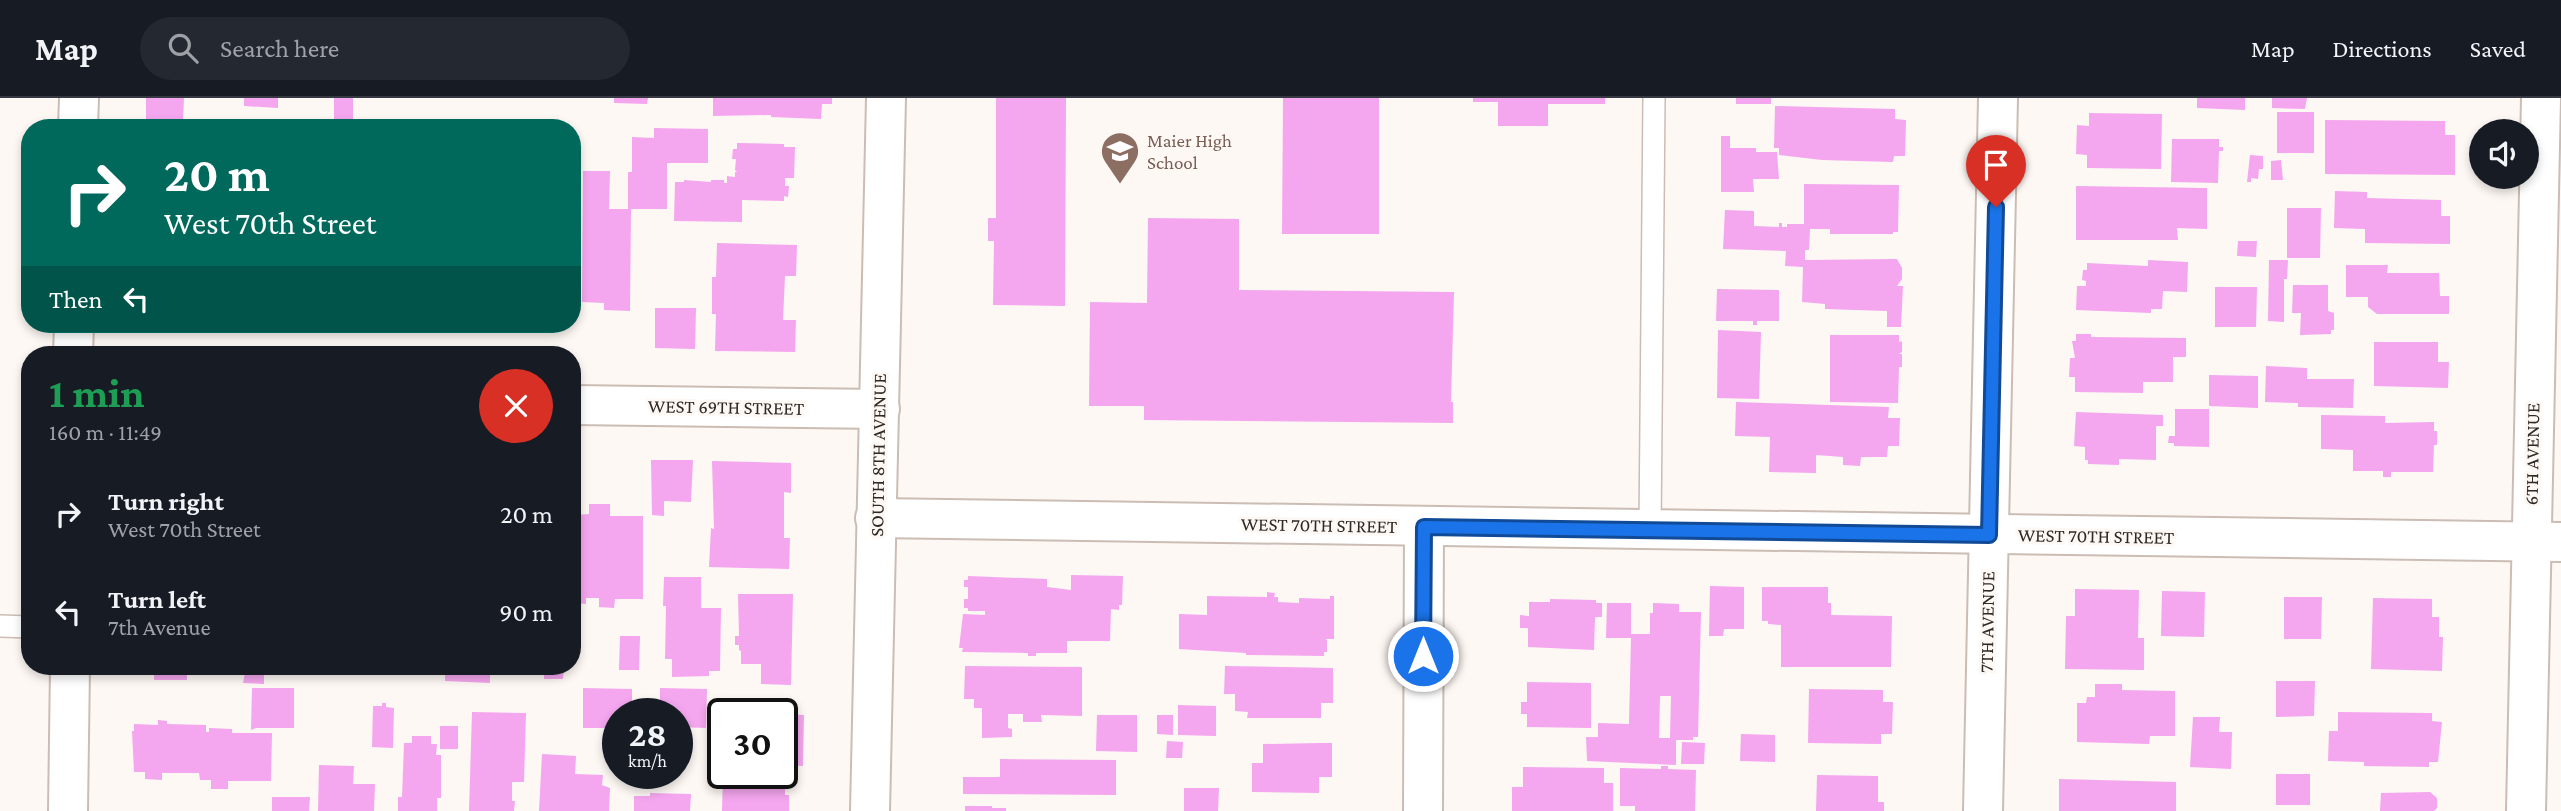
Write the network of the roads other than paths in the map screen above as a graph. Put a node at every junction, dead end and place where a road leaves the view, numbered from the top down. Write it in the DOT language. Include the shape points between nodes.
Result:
graph roads {
  1 [pos="79,98"];
  2 [pos="886,98"];
  3 [pos="1654,98"];
  4 [pos="1998,98"];
  5 [pos="2541,98"];
  6 [pos="79,119"];
  7 [pos="581,405"];
  8 [pos="880,409"];
  9 [pos="876,518"];
  10 [pos="1424,527"];
  11 [pos="1650,530"];
  12 [pos="1989,535"];
  13 [pos="2546,542"];
  14 [pos="0,626"];
  15 [pos="21,626"];
  16 [pos="70,675"];
  17 [pos="68,811"];
  18 [pos="870,811"];
  19 [pos="1423,811"];
  20 [pos="1983,811"];
  21 [pos="2526,811"];
  1 -- 6 [label="street"];
  2 -- 8 [label="street, SOUTH 8TH AVENUE"];
  3 -- 11 [label="lane"];
  4 -- 12 [label="street, 7TH AVENUE"];
  5 -- 13 [label="street, 6TH AVENUE"];
  7 -- 8 [label="street, WEST 69TH STREET"];
  8 -- 9 [label="street, SOUTH 8TH AVENUE"];
  9 -- 10 [label="street, WEST 70TH STREET"];
  9 -- 18 [label="street, SOUTH 8TH AVENUE"];
  10 -- 11 [label="street, WEST 70TH STREET"];
  10 -- 19 [label="street"];
  11 -- 12 [label="street, WEST 70TH STREET"];
  12 -- 13 [label="street, WEST 70TH STREET"];
  12 -- 20 [label="street, 7TH AVENUE"];
  13 -- 21 [label="street, 6TH AVENUE"];
  14 -- 15 [label="lane"];
  16 -- 17 [label="street"];
}
